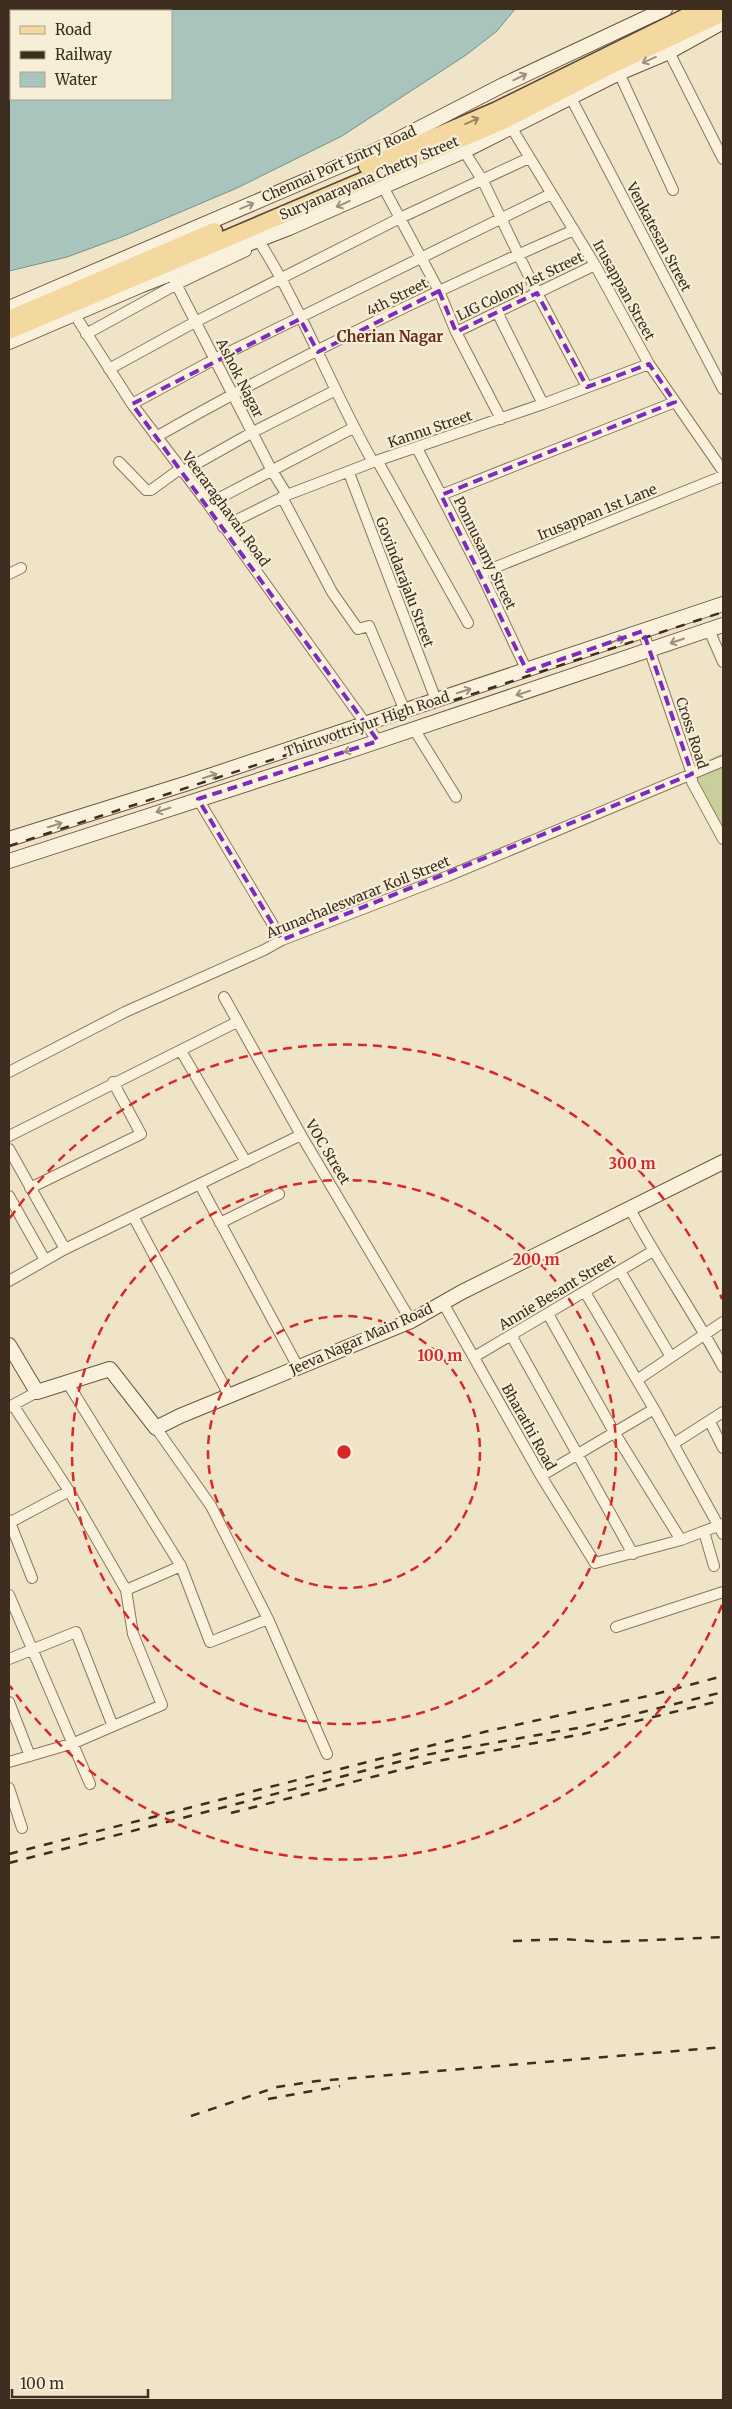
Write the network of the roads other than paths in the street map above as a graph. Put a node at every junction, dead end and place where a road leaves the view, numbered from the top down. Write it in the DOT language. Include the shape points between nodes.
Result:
graph roads {
  1 [pos="664,9"];
  2 [pos="702,9"];
  3 [pos="723,13"];
  4 [pos="723,22"];
  5 [pos="666,46"];
  6 [pos="619,73"];
  7 [pos="571,98"];
  8 [pos="509,124"];
  9 [pos="464,151"];
  10 [pos="529,158"];
  11 [pos="723,159"];
  12 [pos="377,175"];
  13 [pos="483,181"];
  14 [pos="673,190"];
  15 [pos="551,194"];
  16 [pos="400,218"];
  17 [pos="501,218"];
  18 [pos="574,230"];
  19 [pos="256,237"];
  20 [pos="518,254"];
  21 [pos="420,257"];
  22 [pos="595,265"];
  23 [pos="174,279"];
  24 [pos="280,279"];
  25 [pos="439,291"];
  26 [pos="537,293"];
  27 [pos="9,308"];
  28 [pos="71,310"];
  29 [pos="497,312"];
  30 [pos="9,319"];
  31 [pos="300,319"];
  32 [pos="195,322"];
  33 [pos="9,331"];
  34 [pos="456,332"];
  35 [pos="86,334"];
  36 [pos="9,342"];
  37 [pos="318,352"];
  38 [pos="215,359"];
  39 [pos="649,364"];
  40 [pos="109,369"];
  41 [pos="587,388"];
  42 [pos="723,388"];
  43 [pos="336,390"];
  44 [pos="232,394"];
  45 [pos="675,402"];
  46 [pos="132,404"];
  47 [pos="543,404"];
  48 [pos="501,419"];
  49 [pos="353,428"];
  50 [pos="252,432"];
  51 [pos="156,436"];
  52 [pos="417,448"];
  53 [pos="118,462"];
  54 [pos="376,462"];
  55 [pos="271,469"];
  56 [pos="181,471"];
  57 [pos="723,471"];
  58 [pos="349,473"];
  59 [pos="723,476"];
  60 [pos="441,495"];
  61 [pos="285,496"];
  62 [pos="208,504"];
  63 [pos="223,527"];
  64 [pos="21,568"];
  65 [pos="481,573"];
  66 [pos="9,574"];
  67 [pos="723,604"];
  68 [pos="468,623"];
  69 [pos="723,625"];
  70 [pos="710,630"];
  71 [pos="644,631"];
  72 [pos="650,651"];
  73 [pos="723,662"];
  74 [pos="527,671"];
  75 [pos="436,700"];
  76 [pos="404,710"];
  77 [pos="367,724"];
  78 [pos="414,729"];
  79 [pos="378,741"];
  80 [pos="723,761"];
  81 [pos="692,774"];
  82 [pos="676,781"];
  83 [pos="695,789"];
  84 [pos="456,797"];
  85 [pos="198,799"];
  86 [pos="9,839"];
  87 [pos="723,839"];
  88 [pos="9,861"];
  89 [pos="282,940"];
  90 [pos="224,997"];
  91 [pos="238,1022"];
  92 [pos="181,1050"];
  93 [pos="9,1072"];
  94 [pos="113,1082"];
  95 [pos="301,1135"];
  96 [pos="9,1136"];
  97 [pos="9,1149"];
  98 [pos="246,1162"];
  99 [pos="723,1162"];
  100 [pos="200,1185"];
  101 [pos="30,1188"];
  102 [pos="279,1194"];
  103 [pos="9,1196"];
  104 [pos="630,1208"];
  105 [pos="132,1216"];
  106 [pos="220,1223"];
  107 [pos="65,1249"];
  108 [pos="653,1251"];
  109 [pos="45,1260"];
  110 [pos="620,1271"];
  111 [pos="9,1280"];
  112 [pos="585,1292"];
  113 [pos="443,1303"];
  114 [pos="548,1314"];
  115 [pos="411,1321"];
  116 [pos="723,1322"];
  117 [pos="511,1335"];
  118 [pos="706,1335"];
  119 [pos="9,1345"];
  120 [pos="474,1357"];
  121 [pos="671,1357"];
  122 [pos="298,1367"];
  123 [pos="723,1367"];
  124 [pos="637,1380"];
  125 [pos="67,1382"];
  126 [pos="37,1392"];
  127 [pos="230,1396"];
  128 [pos="11,1406"];
  129 [pos="654,1409"];
  130 [pos="723,1412"];
  131 [pos="710,1422"];
  132 [pos="156,1428"];
  133 [pos="614,1432"];
  134 [pos="673,1444"];
  135 [pos="723,1448"];
  136 [pos="576,1454"];
  137 [pos="540,1476"];
  138 [pos="69,1490"];
  139 [pos="9,1522"];
  140 [pos="722,1529"];
  141 [pos="704,1532"];
  142 [pos="681,1540"];
  143 [pos="633,1554"];
  144 [pos="181,1566"];
  145 [pos="714,1566"];
  146 [pos="32,1578"];
  147 [pos="126,1590"];
  148 [pos="723,1592"];
  149 [pos="9,1595"];
  150 [pos="268,1620"];
  151 [pos="616,1627"];
  152 [pos="34,1649"];
  153 [pos="9,1659"];
  154 [pos="9,1702"];
  155 [pos="112,1724"];
  156 [pos="74,1743"];
  157 [pos="327,1754"];
  158 [pos="30,1756"];
  159 [pos="9,1762"];
  160 [pos="90,1784"];
  161 [pos="9,1788"];
  162 [pos="22,1828"];
  27 -- 1 [label="street, Chennai Port Entry Road, one-way" via="378,150 503,85"];
  12 -- 2 [label="main road, Suryanarayana Chetty Street, one-way" via="497,110"];
  3 -- 5 [label="main road, Suryanarayana Chetty Street"];
  4 -- 5 [label="street"];
  5 -- 6 [label="street, one-way"];
  5 -- 8 [label="main road, Suryanarayana Chetty Street"];
  5 -- 11 [label="street"];
  6 -- 7 [label="street"];
  6 -- 14 [label="street"];
  7 -- 8 [label="street"];
  7 -- 42 [label="street, Venkatesan Street"];
  8 -- 9 [label="street"];
  8 -- 10 [label="street, Irusappan Street"];
  8 -- 12 [label="main road, Suryanarayana Chetty Street"];
  9 -- 12 [label="street"];
  9 -- 13 [label="street"];
  10 -- 13 [label="street"];
  10 -- 15 [label="street, Irusappan Street"];
  12 -- 16 [label="street"];
  12 -- 19 [label="main road, Suryanarayana Chetty Street, one-way"];
  12 -- 30 [label="main road, Suryanarayana Chetty Street"];
  13 -- 16 [label="street"];
  13 -- 17 [label="street"];
  15 -- 17 [label="street"];
  15 -- 18 [label="street, Irusappan Street"];
  16 -- 21 [label="street"];
  16 -- 24 [label="street"];
  17 -- 20 [label="street"];
  17 -- 21 [label="street"];
  18 -- 20 [label="street, 4th Street"];
  18 -- 22 [label="street, Irusappan Street"];
  19 -- 23 [label="street"];
  19 -- 24 [label="street"];
  19 -- 28 [label="main road, Suryanarayana Chetty Street"];
  20 -- 25 [label="street, 4th Street"];
  20 -- 26 [label="street"];
  21 -- 25 [label="street"];
  21 -- 31 [label="street"];
  22 -- 26 [label="street, LIG Colony 1st Street"];
  22 -- 39 [label="street, Irusappan Street"];
  23 -- 28 [label="street"];
  23 -- 32 [label="street, Ashok Nagar"];
  23 -- 35 [label="street"];
  24 -- 31 [label="street"];
  24 -- 32 [label="street"];
  25 -- 34 [label="street"];
  25 -- 37 [label="street, 4th Street"];
  26 -- 29 [label="street, LIG Colony 1st Street"];
  26 -- 41 [label="street"];
  28 -- 33 [label="main road, Suryanarayana Chetty Street"];
  28 -- 35 [label="street, Veeraraghavan Road"];
  28 -- 36 [label="street"];
  29 -- 34 [label="street, LIG Colony 1st Street"];
  29 -- 47 [label="street"];
  31 -- 37 [label="street"];
  31 -- 38 [label="street"];
  32 -- 38 [label="street, Ashok Nagar"];
  32 -- 40 [label="street"];
  34 -- 48 [label="street"];
  35 -- 40 [label="street, Veeraraghavan Road"];
  37 -- 43 [label="street"];
  37 -- 44 [label="street, 4th Street"];
  38 -- 44 [label="street, Ashok Nagar"];
  38 -- 46 [label="street"];
  39 -- 41 [label="street, Kannu Street"];
  39 -- 45 [label="street, Irusappan Street"];
  40 -- 46 [label="street, Veeraraghavan Road"];
  41 -- 47 [label="street, Kannu Street"];
  43 -- 49 [label="street"];
  43 -- 50 [label="street"];
  44 -- 50 [label="street, Ashok Nagar"];
  44 -- 51 [label="street, 4th Street"];
  45 -- 57 [label="street, Irusappan Street"];
  45 -- 60 [label="street"];
  46 -- 51 [label="street, Veeraraghavan Road"];
  47 -- 48 [label="street, Kannu Street"];
  48 -- 52 [label="street, Kannu Street"];
  49 -- 54 [label="street"];
  49 -- 55 [label="street"];
  50 -- 55 [label="street, Ashok Nagar"];
  50 -- 56 [label="street"];
  51 -- 56 [label="street, Veeraraghavan Road"];
  52 -- 54 [label="street, Kannu Street"];
  52 -- 60 [label="street, Ponnusamy Street"];
  53 -- 56 [label="street" via="146,490"];
  54 -- 58 [label="street, Kannu Street"];
  54 -- 68 [label="street"];
  55 -- 61 [label="street, Ashok Nagar"];
  55 -- 62 [label="street"];
  56 -- 62 [label="street, Veeraraghavan Road"];
  58 -- 61 [label="street, Kannu Street"];
  58 -- 75 [label="street, Govindarajalu Street"];
  59 -- 65 [label="street, Irusappan 1st Lane"];
  60 -- 65 [label="street, Ponnusamy Street"];
  61 -- 63 [label="street, Kannu Street"];
  61 -- 76 [label="street, Ashok Nagar" via="332,592 358,629 369,626"];
  62 -- 63 [label="street, Veeraraghavan Road"];
  63 -- 77 [label="street, Veeraraghavan Road"];
  64 -- 66 [label="street"];
  65 -- 74 [label="street, Ponnusamy Street"];
  67 -- 71 [label="street, Thiruvottriyur High Road"];
  69 -- 70 [label="street, Thiruvottriyur High Road"];
  70 -- 72 [label="street, Thiruvottriyur High Road, one-way"];
  70 -- 73 [label="street"];
  71 -- 72 [label="street, Cross Road"];
  74 -- 71 [label="street, Thiruvottriyur High Road, one-way"];
  72 -- 78 [label="street, Thiruvottriyur High Road, one-way"];
  72 -- 81 [label="street, Cross Road"];
  75 -- 74 [label="street, Thiruvottriyur High Road, one-way"];
  75 -- 76 [label="street, Thiruvottriyur High Road"];
  76 -- 77 [label="street, Thiruvottriyur High Road"];
  77 -- 79 [label="street, Veeraraghavan Road"];
  86 -- 77 [label="street, Thiruvottriyur High Road, one-way"];
  78 -- 79 [label="street, Thiruvottriyur High Road"];
  78 -- 84 [label="street"];
  79 -- 85 [label="street, Thiruvottriyur High Road, one-way"];
  80 -- 81 [label="street, Arunachaleswarar Koil Street"];
  81 -- 82 [label="street, Arunachaleswarar Koil Street"];
  81 -- 83 [label="street, Cross Road"];
  82 -- 83 [label="street"];
  82 -- 89 [label="street, Arunachaleswarar Koil Street" via="448,876"];
  83 -- 87 [label="street, Cross Road"];
  85 -- 88 [label="street, Thiruvottriyur High Road, one-way"];
  85 -- 89 [label="street"];
  89 -- 93 [label="street, Arunachaleswarar Koil Street" via="125,1012"];
  90 -- 91 [label="street, VOC Street"];
  91 -- 92 [label="street"];
  91 -- 95 [label="street, VOC Street"];
  92 -- 94 [label="street"];
  92 -- 98 [label="street"];
  94 -- 96 [label="street"];
  94 -- 101 [label="street" via="140,1134"];
  95 -- 98 [label="street"];
  95 -- 115 [label="street, VOC Street"];
  97 -- 101 [label="street"];
  98 -- 100 [label="street"];
  99 -- 104 [label="street, Jeeva Nagar Main Road"];
  100 -- 105 [label="street"];
  100 -- 106 [label="street"];
  101 -- 107 [label="street"];
  102 -- 106 [label="street"];
  103 -- 109 [label="street"];
  104 -- 108 [label="street"];
  104 -- 113 [label="street, Jeeva Nagar Main Road"];
  105 -- 107 [label="street"];
  105 -- 127 [label="street"];
  106 -- 122 [label="street"];
  107 -- 109 [label="street"];
  108 -- 110 [label="street, Annie Besant Street"];
  108 -- 118 [label="street"];
  109 -- 111 [label="street"];
  110 -- 112 [label="street, Annie Besant Street"];
  110 -- 121 [label="street"];
  112 -- 114 [label="street, Annie Besant Street"];
  112 -- 124 [label="street"];
  113 -- 115 [label="street, Jeeva Nagar Main Road"];
  113 -- 120 [label="street, Bharathi Road"];
  114 -- 117 [label="street, Annie Besant Street"];
  114 -- 133 [label="street"];
  115 -- 122 [label="street, Jeeva Nagar Main Road"];
  116 -- 118 [label="street"];
  117 -- 120 [label="street, Annie Besant Street"];
  117 -- 136 [label="street"];
  118 -- 121 [label="street"];
  118 -- 123 [label="street"];
  119 -- 126 [label="street"];
  120 -- 137 [label="street, Bharathi Road"];
  121 -- 124 [label="street"];
  122 -- 127 [label="street, Jeeva Nagar Main Road"];
  124 -- 129 [label="street"];
  125 -- 126 [label="street"];
  125 -- 132 [label="street" via="110,1369"];
  125 -- 144 [label="street"];
  126 -- 128 [label="street"];
  127 -- 132 [label="street, Jeeva Nagar Main Road"];
  128 -- 138 [label="street"];
  129 -- 133 [label="street"];
  129 -- 134 [label="street"];
  130 -- 131 [label="street"];
  131 -- 134 [label="street"];
  131 -- 135 [label="street"];
  132 -- 150 [label="street" via="211,1506"];
  133 -- 136 [label="street"];
  133 -- 142 [label="street"];
  134 -- 140 [label="street"];
  136 -- 137 [label="street"];
  136 -- 143 [label="street"];
  137 -- 143 [label="street, Bharathi Road" via="595,1563"];
  138 -- 139 [label="street"];
  138 -- 147 [label="street"];
  139 -- 146 [label="street"];
  140 -- 141 [label="street"];
  141 -- 142 [label="street"];
  141 -- 145 [label="street"];
  142 -- 143 [label="street"];
  144 -- 147 [label="street"];
  144 -- 150 [label="street" via="210,1642"];
  147 -- 155 [label="street" via="133,1634 162,1705"];
  148 -- 151 [label="street"];
  149 -- 152 [label="street"];
  150 -- 157 [label="street"];
  152 -- 153 [label="street"];
  152 -- 155 [label="street" via="76,1632"];
  152 -- 156 [label="street"];
  154 -- 158 [label="street"];
  155 -- 156 [label="street"];
  156 -- 158 [label="street"];
  156 -- 160 [label="street"];
  158 -- 159 [label="street"];
  161 -- 162 [label="street"];
}
